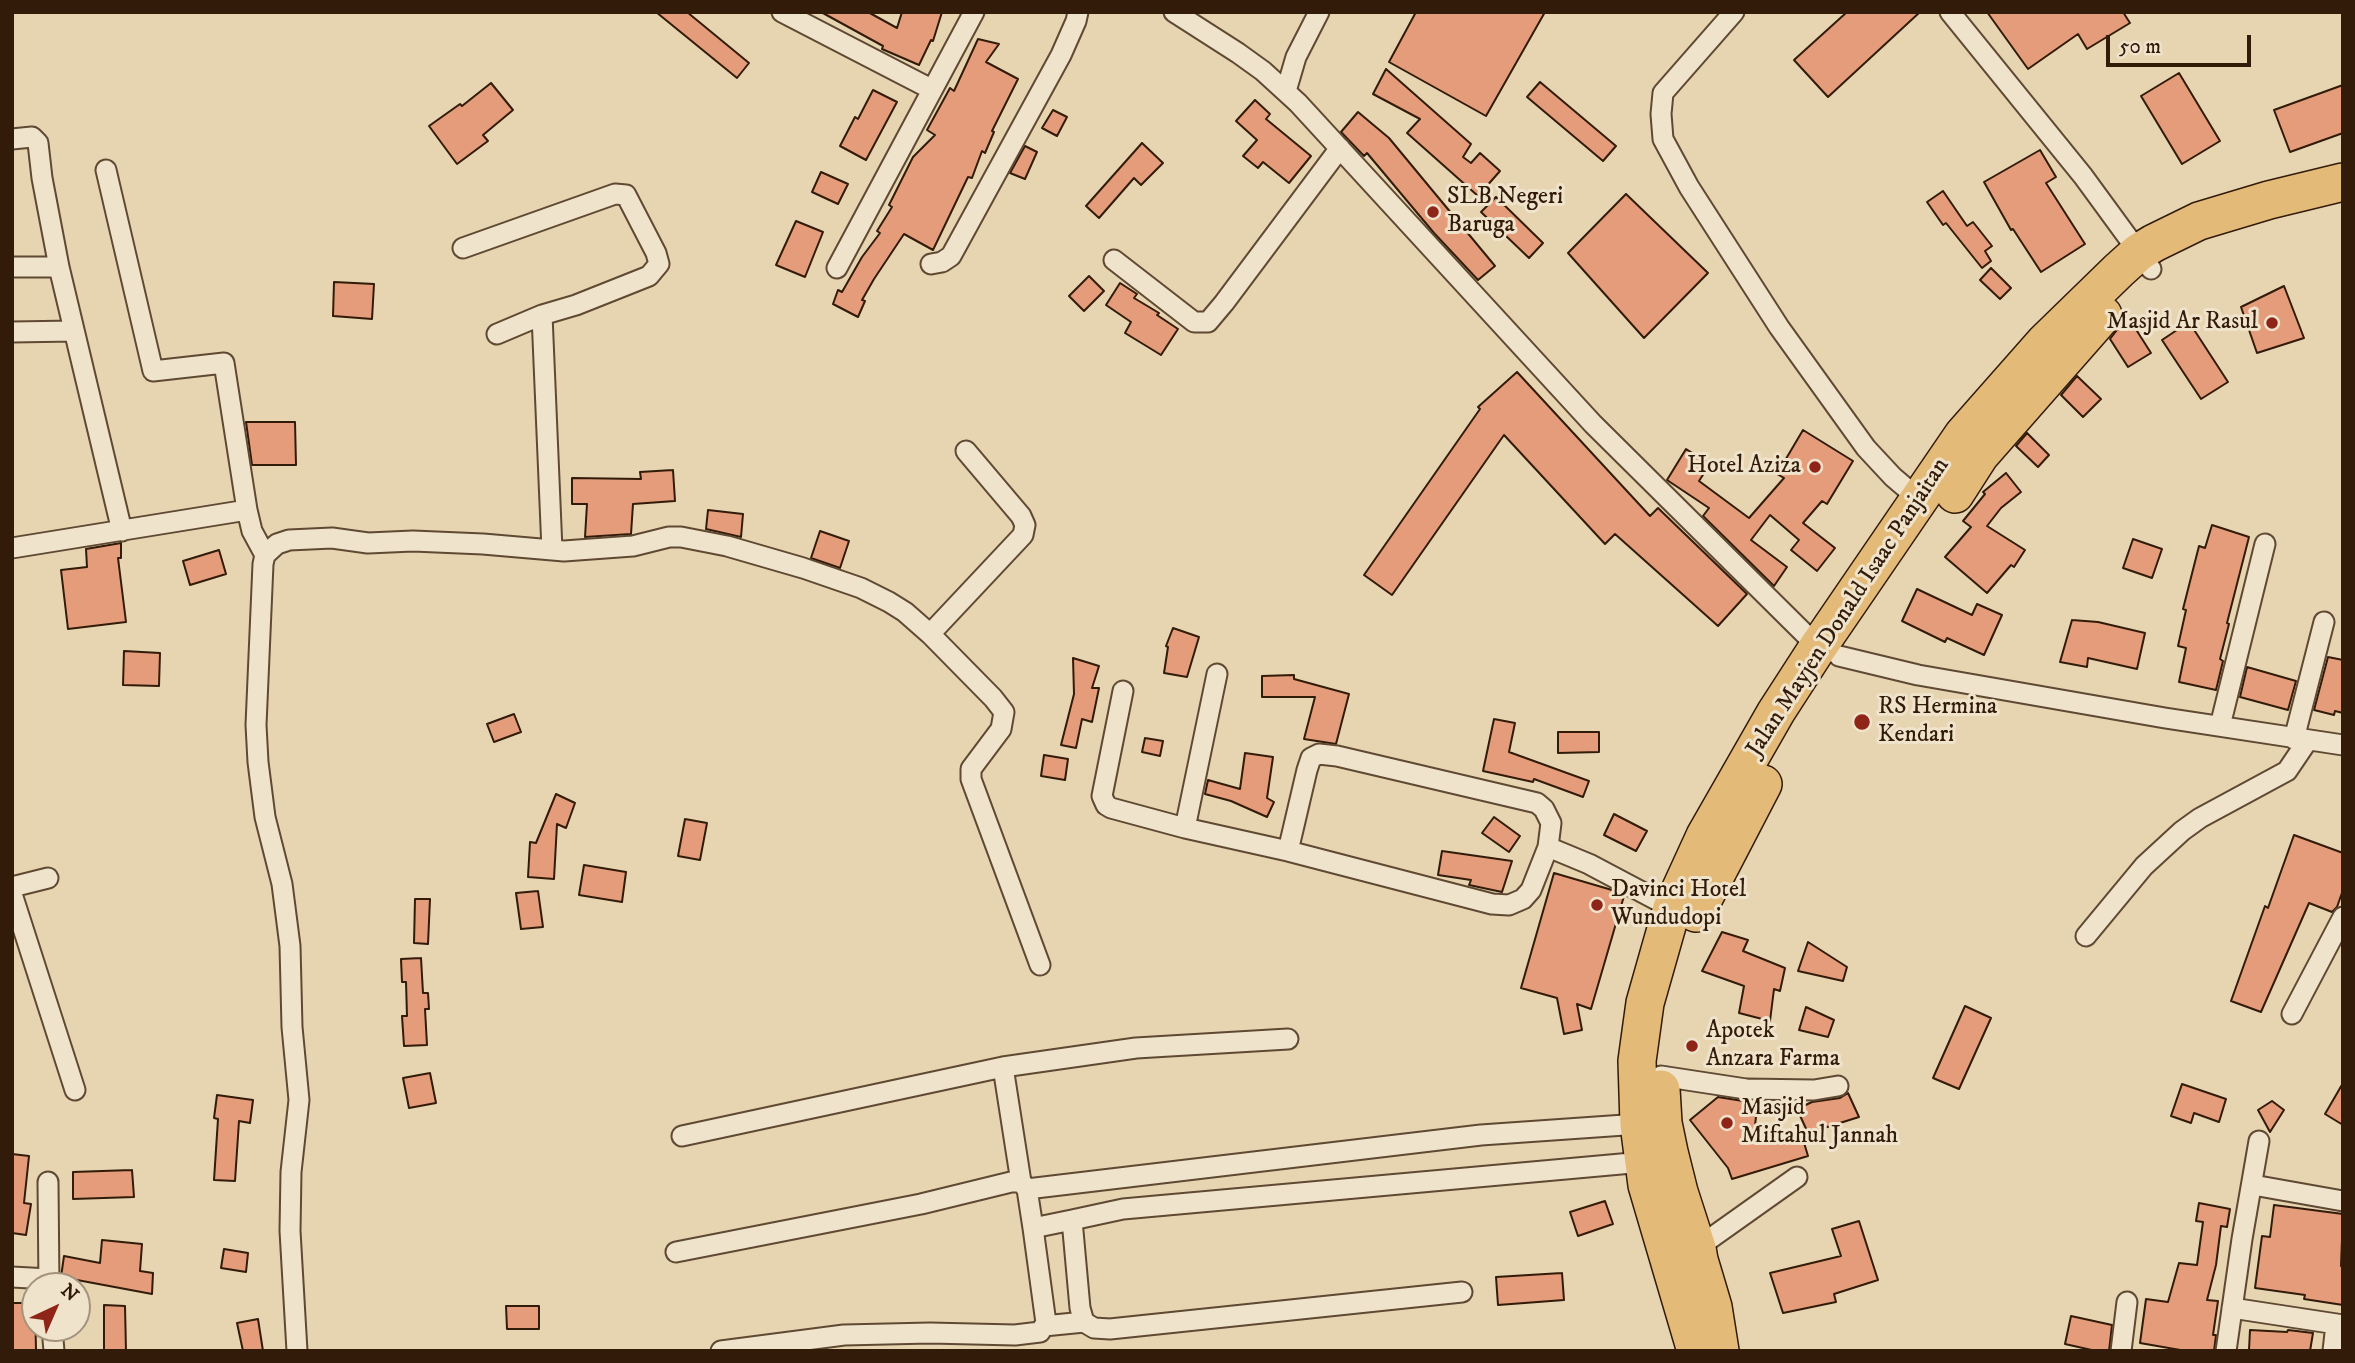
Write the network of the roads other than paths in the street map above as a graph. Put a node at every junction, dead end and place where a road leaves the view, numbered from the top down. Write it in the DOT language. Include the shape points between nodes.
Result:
graph roads {
  1 [pos="782,12"];
  2 [pos="974,12"];
  3 [pos="1078,12"];
  4 [pos="1174,12"];
  5 [pos="1319,12"];
  6 [pos="1734,12"];
  7 [pos="1950,12"];
  8 [pos="931,89"];
  9 [pos="1286,92"];
  10 [pos="12,139"];
  11 [pos="1340,148"];
  12 [pos="106,170"];
  13 [pos="2343,182"];
  14 [pos="2343,203"];
  15 [pos="463,248"];
  16 [pos="1114,260"];
  17 [pos="2145,260"];
  18 [pos="931,264"];
  19 [pos="12,267"];
  20 [pos="59,267"];
  21 [pos="837,268"];
  22 [pos="542,315"];
  23 [pos="74,331"];
  24 [pos="12,332"];
  25 [pos="497,334"];
  26 [pos="966,451"];
  27 [pos="1920,500"];
  28 [pos="247,510"];
  29 [pos="122,531"];
  30 [pos="2265,544"];
  31 [pos="12,548"];
  32 [pos="552,550"];
  33 [pos="265,555"];
  34 [pos="2324,622"];
  35 [pos="930,634"];
  36 [pos="1829,651"];
  37 [pos="1217,674"];
  38 [pos="1123,691"];
  39 [pos="2220,726"];
  40 [pos="2301,739"];
  41 [pos="2343,745"];
  42 [pos="1185,828"];
  43 [pos="1548,847"];
  44 [pos="1288,851"];
  45 [pos="48,878"];
  46 [pos="12,887"];
  47 [pos="12,894"];
  48 [pos="1672,908"];
  49 [pos="2343,918"];
  50 [pos="2086,936"];
  51 [pos="1040,965"];
  52 [pos="2292,1014"];
  53 [pos="1288,1039"];
  54 [pos="1003,1066"];
  55 [pos="1661,1076"];
  56 [pos="1838,1086"];
  57 [pos="75,1090"];
  58 [pos="1639,1124"];
  59 [pos="682,1136"];
  60 [pos="2259,1140"];
  61 [pos="1643,1162"];
  62 [pos="1797,1177"];
  63 [pos="48,1182"];
  64 [pos="2253,1185"];
  65 [pos="1024,1186"];
  66 [pos="2343,1201"];
  67 [pos="1072,1220"];
  68 [pos="1033,1228"];
  69 [pos="1698,1248"];
  70 [pos="676,1252"];
  71 [pos="49,1272"];
  72 [pos="1462,1292"];
  73 [pos="2127,1302"];
  74 [pos="2232,1308"];
  75 [pos="1084,1322"];
  76 [pos="2340,1325"];
  77 [pos="1044,1326"];
  78 [pos="297,1351"];
  79 [pos="722,1351"];
  80 [pos="1696,1351"];
  81 [pos="1720,1351"];
  82 [pos="2121,1351"];
  83 [pos="2226,1351"];
  84 [pos="2333,1351"];
  1 -- 8 [label="street"];
  2 -- 8 [label="street"];
  3 -- 18 [label="street" via="1061,55 951,256"];
  4 -- 9 [label="street" via="1238,53"];
  5 -- 9 [label="street" via="1296,57"];
  6 -- 27 [label="street" via="1663,93 1664,139 1689,187 1831,401 1866,448"];
  7 -- 17 [label="street" via="2084,176"];
  8 -- 21 [label="street"];
  9 -- 11 [label="street"];
  10 -- 20 [label="street" via="32,137 38,143"];
  11 -- 16 [label="street" via="1208,321 1194,322"];
  11 -- 36 [label="street" via="1600,432"];
  12 -- 28 [label="street" via="153,370 224,363"];
  13 -- 17 [label="highway, Jalan Mayjen Donald Isaac Panjaitan" via="2199,221"];
  14 -- 17 [label="highway, Jalan Mayjen Donald Isaac Panjaitan"];
  15 -- 22 [label="street" via="615,194 626,195 659,264 649,276"];
  17 -- 27 [label="highway, Jalan Mayjen Donald Isaac Panjaitan" via="2045,342 1963,435"];
  17 -- 36 [label="highway, Jalan Mayjen Donald Isaac Panjaitan" via="2124,292 1980,455"];
  19 -- 20 [label="street"];
  20 -- 23 [label="street"];
  22 -- 25 [label="street"];
  22 -- 32 [label="street"];
  23 -- 24 [label="street"];
  23 -- 29 [label="street"];
  26 -- 35 [label="street" via="1025,525 1023,535"];
  27 -- 36 [label="highway, Jalan Mayjen Donald Isaac Panjaitan"];
  28 -- 29 [label="street"];
  28 -- 33 [label="street"];
  29 -- 31 [label="street"];
  30 -- 39 [label="street"];
  32 -- 33 [label="street" via="312,538 289,540"];
  32 -- 35 [label="street" via="619,547 670,537 697,539 861,588 905,612"];
  33 -- 78 [label="street" via="256,725 265,817 282,884 290,946 299,1100 290,1231"];
  34 -- 40 [label="street"];
  35 -- 51 [label="street" via="1004,712 1001,729 971,769 971,779"];
  36 -- 39 [label="street" via="1918,675"];
  36 -- 48 [label="highway, Jalan Mayjen Donald Isaac Panjaitan" via="1776,712 1705,836"];
  36 -- 55 [label="highway, Jalan Mayjen Donald Isaac Panjaitan" via="1696,913 1671,999"];
  37 -- 42 [label="street"];
  38 -- 42 [label="street" via="1103,800 1111,808"];
  39 -- 40 [label="street"];
  40 -- 41 [label="street"];
  40 -- 50 [label="street" via="2287,771 2182,831 2144,866"];
  42 -- 44 [label="street"];
  43 -- 44 [label="street" via="1531,890 1509,905"];
  43 -- 44 [label="street" via="1551,823 1536,803 1319,754 1311,758 1307,770"];
  43 -- 48 [label="street"];
  45 -- 46 [label="street"];
  47 -- 57 [label="street"];
  48 -- 58 [label="highway, Jalan Mayjen Donald Isaac Panjaitan" via="1645,1003 1637,1061"];
  49 -- 52 [label="street"];
  53 -- 54 [label="street" via="1136,1048"];
  54 -- 59 [label="street"];
  54 -- 65 [label="street"];
  55 -- 56 [label="street" via="1746,1089"];
  55 -- 69 [label="highway, Jalan Mayjen Donald Isaac Panjaitan" via="1669,1152"];
  58 -- 61 [label="highway, Jalan Mayjen Donald Isaac Panjaitan"];
  58 -- 65 [label="street" via="1482,1135"];
  60 -- 64 [label="street"];
  61 -- 67 [label="street" via="1123,1209"];
  61 -- 80 [label="highway, Jalan Mayjen Donald Isaac Panjaitan"];
  62 -- 69 [label="street"];
  63 -- 71 [label="street"];
  64 -- 66 [label="street"];
  64 -- 74 [label="street"];
  65 -- 68 [label="street"];
  65 -- 70 [label="street"];
  67 -- 68 [label="street"];
  67 -- 75 [label="street"];
  68 -- 77 [label="street"];
  69 -- 81 [label="highway, Jalan Mayjen Donald Isaac Panjaitan"];
  72 -- 75 [label="street" via="1110,1329"];
  73 -- 82 [label="street"];
  74 -- 76 [label="street"];
  74 -- 83 [label="street"];
  75 -- 77 [label="street"];
  76 -- 84 [label="street"];
  77 -- 79 [label="street" via="1041,1332 1015,1335 844,1335"];
}
